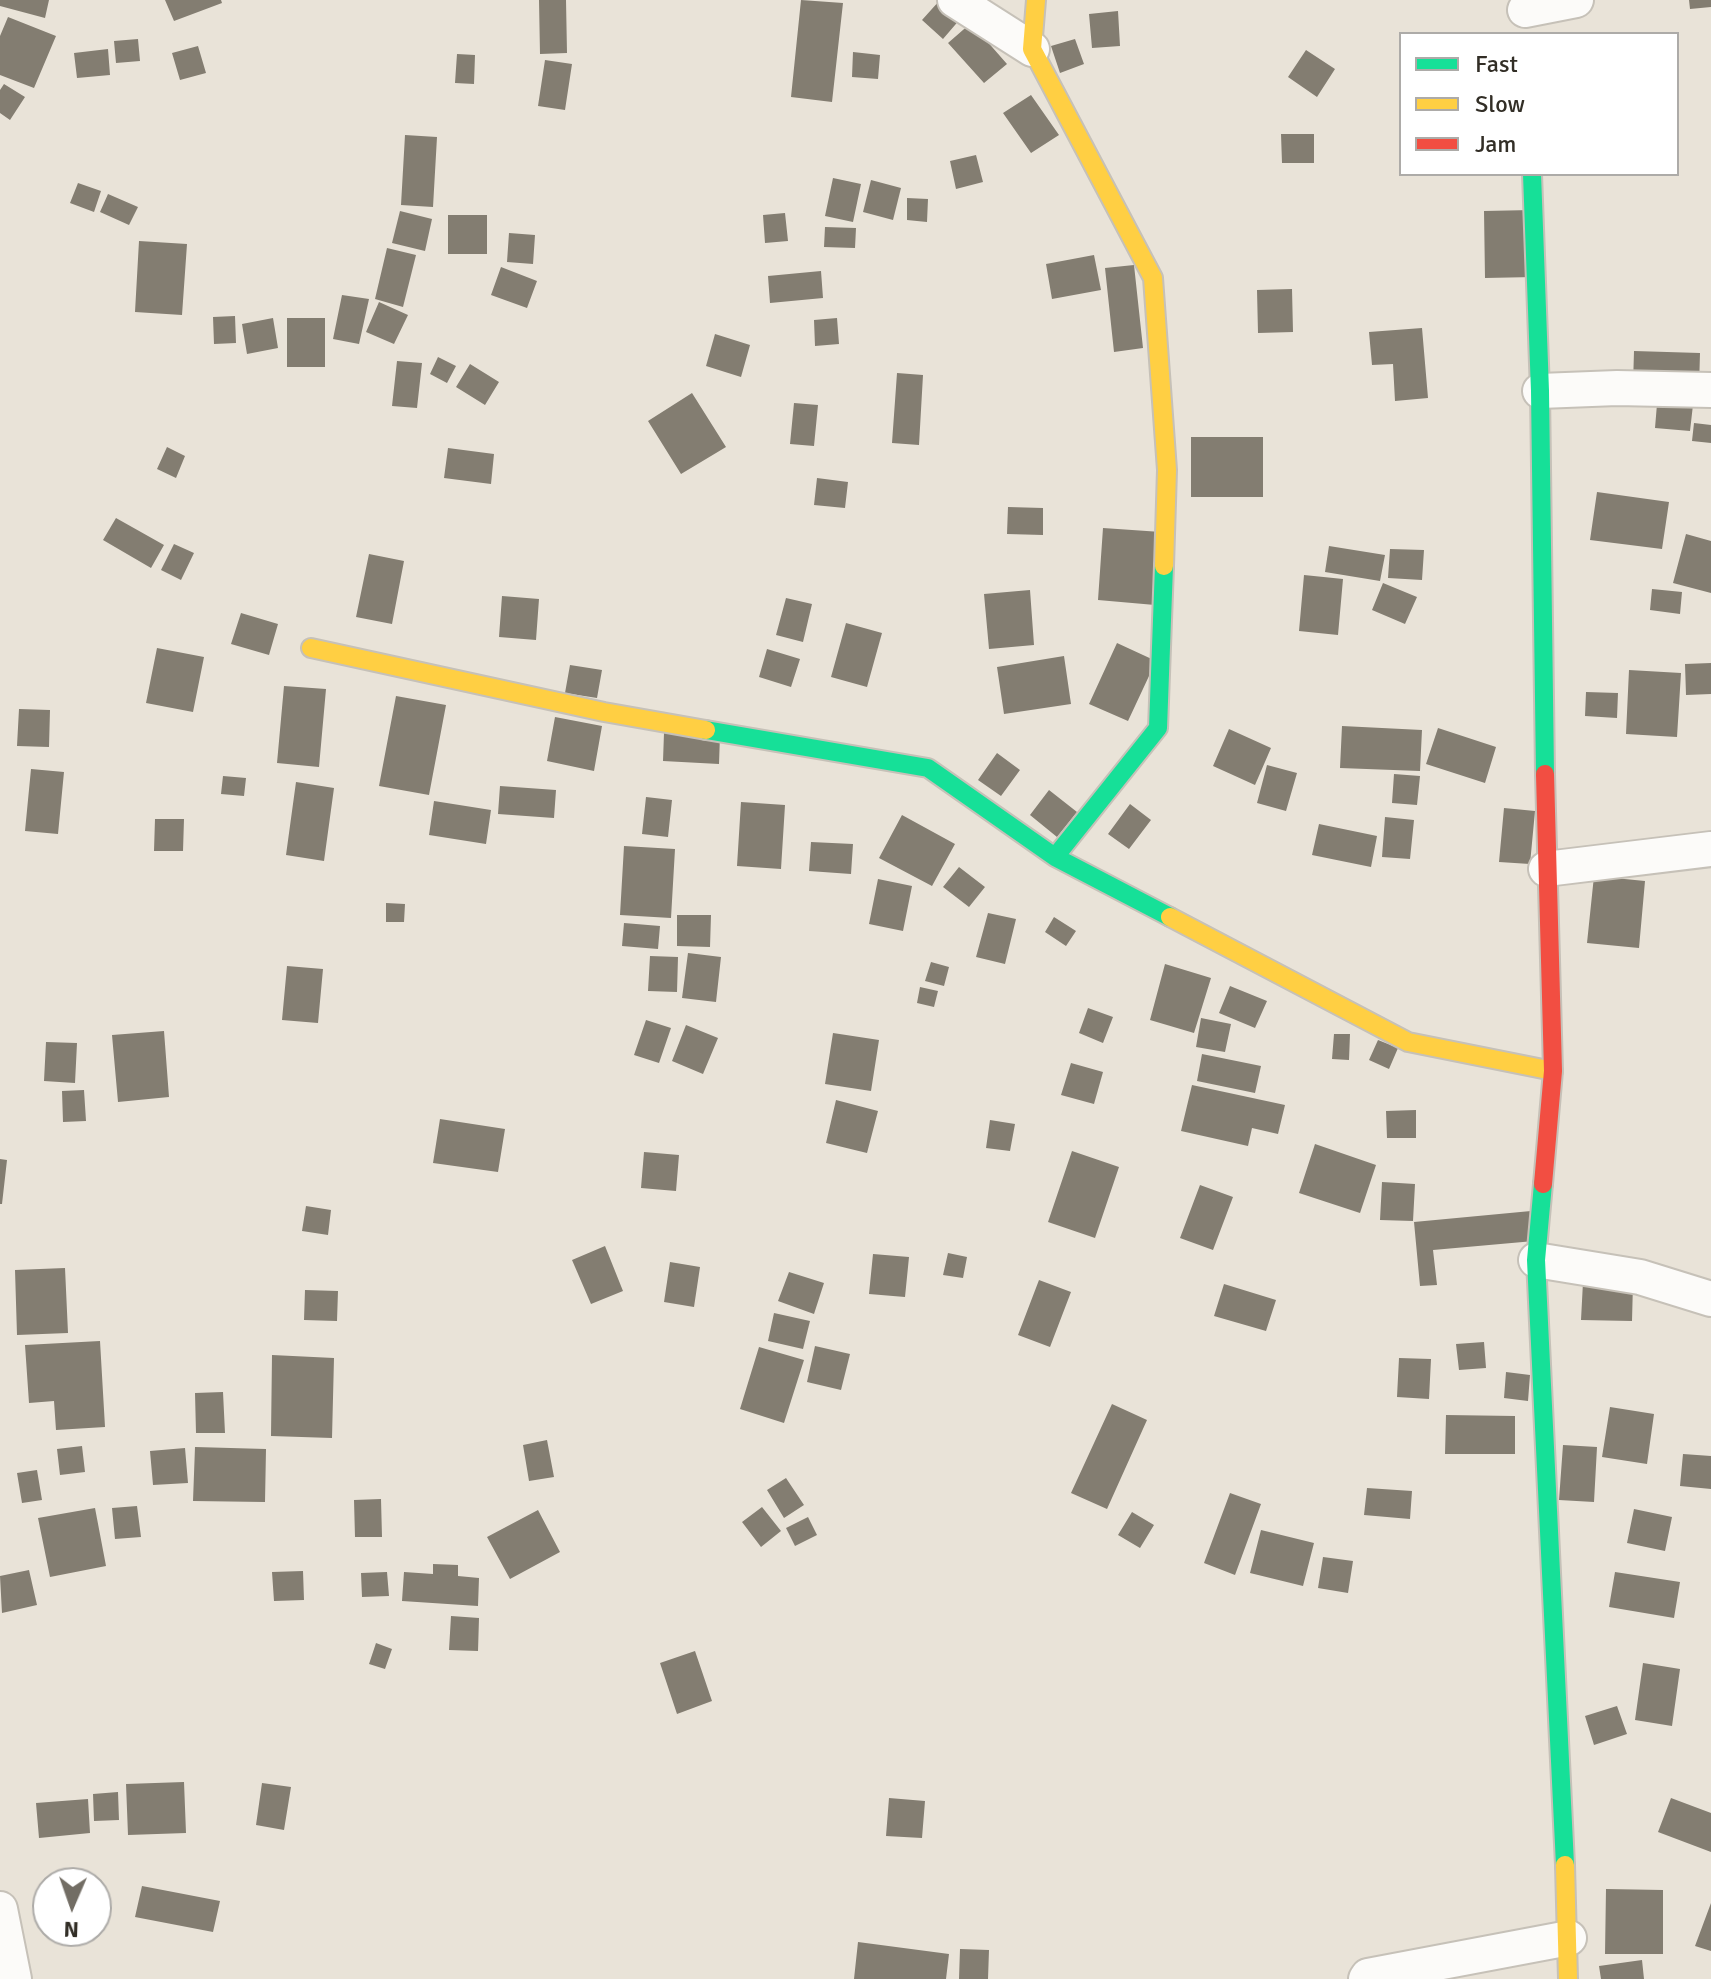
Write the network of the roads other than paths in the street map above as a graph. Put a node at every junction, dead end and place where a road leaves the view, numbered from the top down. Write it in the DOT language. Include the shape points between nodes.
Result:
graph roads {
  1 [pos="955,0"];
  2 [pos="1036,0"];
  3 [pos="1576,0"];
  4 [pos="1525,15"];
  5 [pos="1032,49"];
  6 [pos="1532,176"];
  7 [pos="1711,390"];
  8 [pos="1540,391"];
  9 [pos="311,648"];
  10 [pos="1711,849"];
  11 [pos="1055,857"];
  12 [pos="1546,869"];
  13 [pos="1553,1071"];
  14 [pos="1536,1260"];
  15 [pos="1711,1299"];
  16 [pos="0,1909"];
  17 [pos="1569,1938"];
  18 [pos="14,1979"];
  19 [pos="1366,1979"];
  20 [pos="1568,1979"];
  1 -- 5 [label="street"];
  2 -- 5 [label="street"];
  3 -- 4 [label="street"];
  5 -- 11 [label="street" via="1153,278 1167,470 1158,728"];
  6 -- 8 [label="street"];
  7 -- 8 [label="street"];
  8 -- 12 [label="street"];
  9 -- 11 [label="street" via="604,712 928,768"];
  10 -- 12 [label="street"];
  11 -- 13 [label="street" via="1408,1042"];
  12 -- 13 [label="street"];
  13 -- 14 [label="street"];
  14 -- 15 [label="street" via="1640,1277"];
  14 -- 17 [label="street"];
  16 -- 18 [label="street"];
  17 -- 19 [label="street"];
  17 -- 20 [label="street"];
}
